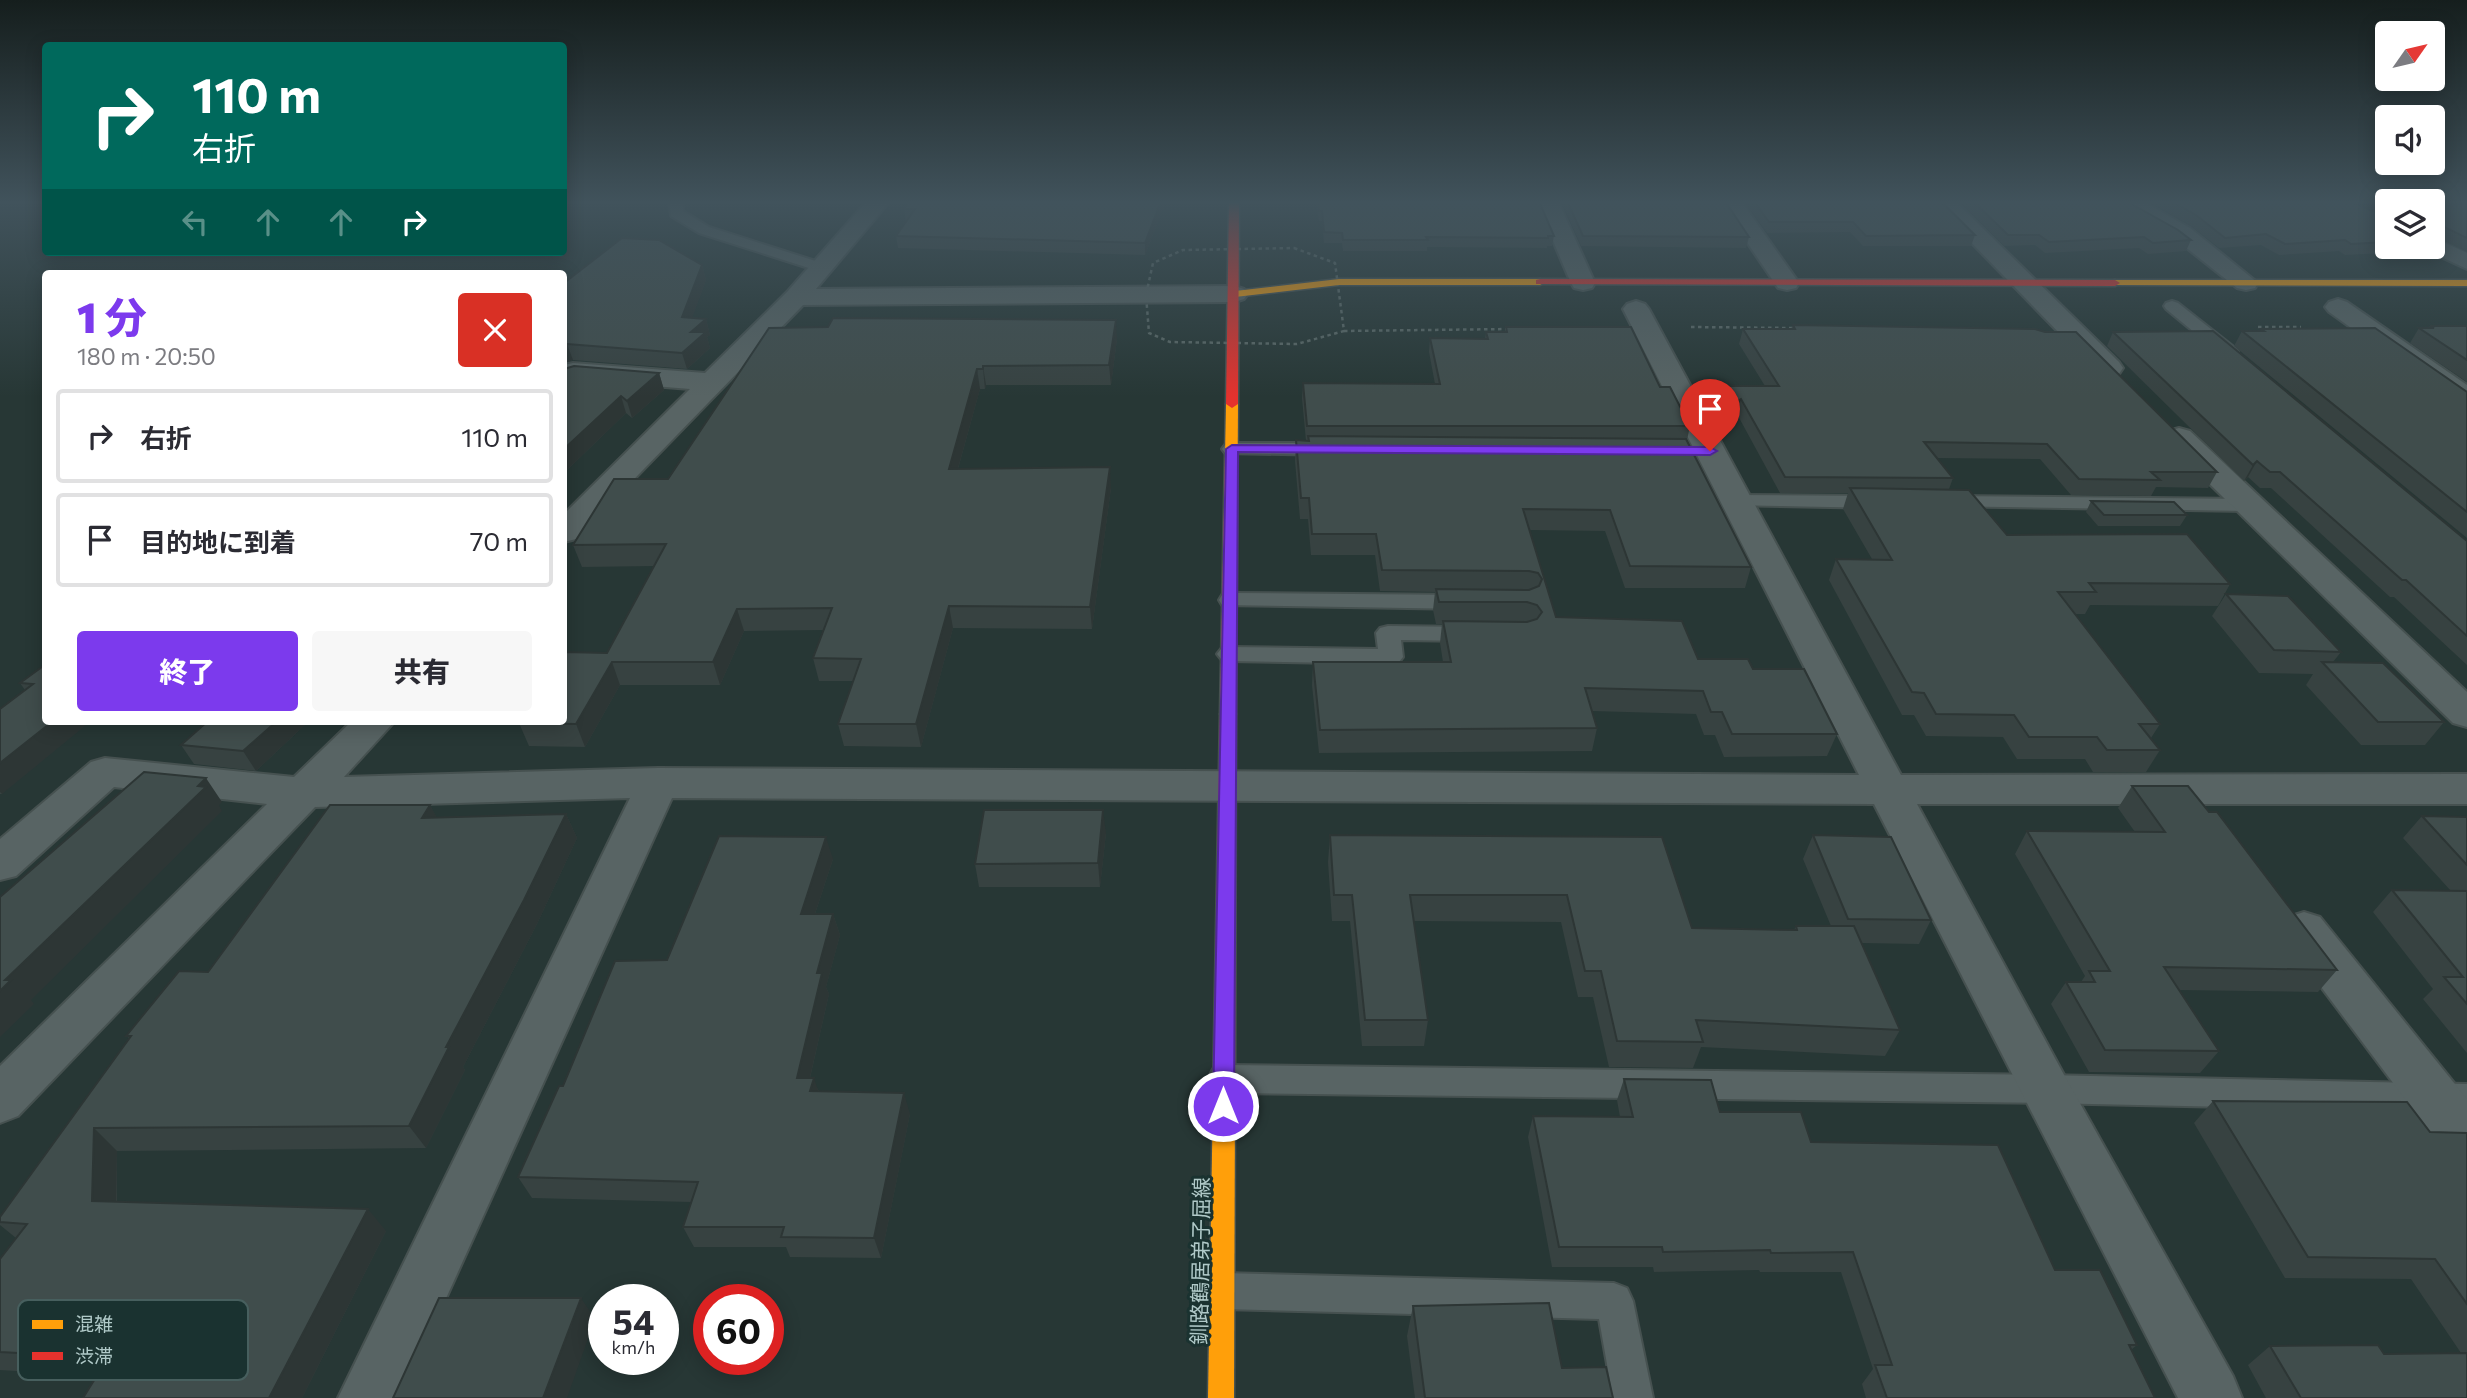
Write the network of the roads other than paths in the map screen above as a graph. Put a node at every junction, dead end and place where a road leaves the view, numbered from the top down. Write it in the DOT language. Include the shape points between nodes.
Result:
graph roads {
  1 [pos="1235,266"];
  2 [pos="1575,266"];
  3 [pos="1775,266"];
  4 [pos="2007,266"];
  5 [pos="2225,266"];
  6 [pos="820,267"];
  7 [pos="1583,283"];
  8 [pos="1787,283"];
  9 [pos="2246,283"];
  10 [pos="2467,283"];
  11 [pos="1235,294"];
  12 [pos="796,297"];
  13 [pos="2041,300"];
  14 [pos="1302,301"];
  15 [pos="2150,306"];
  16 [pos="2172,306"];
  17 [pos="2200,306"];
  18 [pos="2342,307"];
  19 [pos="1638,313"];
  20 [pos="2240,362"];
  21 [pos="567,376"];
  22 [pos="712,382"];
  23 [pos="2129,388"];
  24 [pos="2467,397"];
  25 [pos="2158,417"];
  26 [pos="1232,449"];
  27 [pos="1342,449"];
  28 [pos="1737,501"];
  29 [pos="1902,502"];
  30 [pos="1930,502"];
  31 [pos="2247,505"];
  32 [pos="567,528"];
  33 [pos="1230,600"];
  34 [pos="1485,602"];
  35 [pos="1496,634"];
  36 [pos="1229,654"];
  37 [pos="2467,714"];
  38 [pos="371,725"];
  39 [pos="658,783"];
  40 [pos="1227,787"];
  41 [pos="1888,789"];
  42 [pos="2467,789"];
  43 [pos="2194,791"];
  44 [pos="303,793"];
  45 [pos="2229,835"];
  46 [pos="0,864"];
  47 [pos="2280,900"];
  48 [pos="1224,1079"];
  49 [pos="2045,1089"];
  50 [pos="2451,1098"];
  51 [pos="0,1100"];
  52 [pos="2467,1139"];
  53 [pos="1222,1291"];
  54 [pos="369,1398"];
  55 [pos="1221,1398"];
  56 [pos="1633,1398"];
  57 [pos="2211,1398"];
  1 -- 11 [label="street, 釧路鶴居弟子屈線"];
  2 -- 7 [label="street"];
  3 -- 8 [label="street"];
  4 -- 13 [label="street"];
  5 -- 9 [label="street"];
  6 -- 12 [label="street"];
  7 -- 8 [label="street"];
  7 -- 11 [label="street" via="1339,282"];
  8 -- 13 [label="street"];
  9 -- 10 [label="street"];
  9 -- 13 [label="street"];
  11 -- 12 [label="street"];
  11 -- 14 [label="street"];
  11 -- 26 [label="street, 釧路鶴居弟子屈線"];
  12 -- 22 [label="street"];
  13 -- 23 [label="street"];
  15 -- 16 [label="street"];
  16 -- 17 [label="street"];
  16 -- 20 [label="lane"];
  18 -- 24 [label="street"];
  19 -- 28 [label="street" via="1697,451"];
  21 -- 22 [label="street" via="573,371"];
  22 -- 32 [label="street"];
  25 -- 31 [label="street"];
  26 -- 27 [label="lane"];
  26 -- 33 [label="street, 釧路鶴居弟子屈線"];
  28 -- 29 [label="lane"];
  28 -- 41 [label="street"];
  30 -- 31 [label="lane"];
  31 -- 37 [label="street"];
  33 -- 34 [label="lane"];
  33 -- 36 [label="street, 釧路鶴居弟子屈線"];
  35 -- 36 [label="lane" via="1388,633 1391,657"];
  36 -- 40 [label="street, 釧路鶴居弟子屈線"];
  38 -- 44 [label="street"];
  39 -- 40 [label="street"];
  39 -- 44 [label="street"];
  39 -- 54 [label="street"];
  40 -- 41 [label="street"];
  40 -- 48 [label="street, 釧路鶴居弟子屈線"];
  41 -- 43 [label="street"];
  41 -- 49 [label="street"];
  42 -- 43 [label="street"];
  43 -- 45 [label="street"];
  44 -- 46 [label="street" via="105,772"];
  44 -- 51 [label="street"];
  47 -- 50 [label="street"];
  48 -- 49 [label="lane"];
  48 -- 53 [label="street, 釧路鶴居弟子屈線"];
  49 -- 50 [label="lane"];
  49 -- 57 [label="street"];
  50 -- 52 [label="street"];
  53 -- 55 [label="street, 釧路鶴居弟子屈線"];
  53 -- 56 [label="lane" via="1614,1301"];
}
